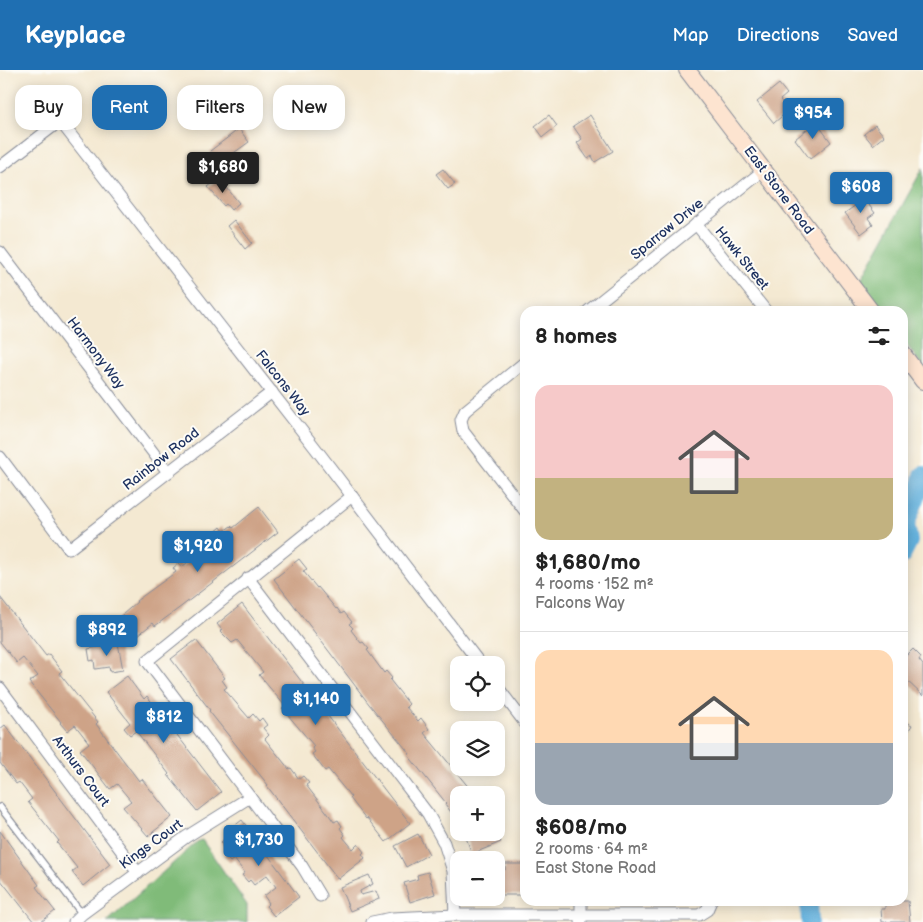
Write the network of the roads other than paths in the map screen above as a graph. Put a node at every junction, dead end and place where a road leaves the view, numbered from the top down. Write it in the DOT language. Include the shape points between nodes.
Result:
graph roads {
  1 [pos="687,70"];
  2 [pos="0,167"];
  3 [pos="764,170"];
  4 [pos="696,224"];
  5 [pos="0,252"];
  6 [pos="594,306"];
  7 [pos="762,306"];
  8 [pos="867,306"];
  9 [pos="908,361"];
  10 [pos="520,366"];
  11 [pos="923,381"];
  12 [pos="272,392"];
  13 [pos="0,457"];
  14 [pos="168,472"];
  15 [pos="352,496"];
  16 [pos="520,505"];
  17 [pos="248,578"];
  18 [pos="474,656"];
  19 [pos="0,688"];
  20 [pos="505,697"];
  21 [pos="520,716"];
  22 [pos="250,797"];
  23 [pos="0,807"];
  24 [pos="138,872"];
  25 [pos="320,896"];
  26 [pos="709,906"];
  27 [pos="455,915"];
  28 [pos="78,918"];
  29 [pos="581,918"];
  30 [pos="372,922"];
  1 -- 3 [label="main road, East Stone Road"];
  2 -- 12 [label="street, Falcons Way" via="60,121"];
  3 -- 4 [label="street, Sparrow Drive"];
  3 -- 8 [label="main road, East Stone Road"];
  4 -- 6 [label="street, Sparrow Drive"];
  4 -- 7 [label="street, Hawk Street"];
  5 -- 14 [label="street, Harmony Way"];
  9 -- 11 [label="main road"];
  10 -- 16 [label="street" via="465,410 461,420 463,431"];
  12 -- 14 [label="street, Rainbow Road"];
  12 -- 15 [label="street, Falcons Way"];
  13 -- 14 [label="street, Rainbow Road" via="69,549"];
  15 -- 17 [label="street"];
  15 -- 18 [label="street, Falcons Way"];
  17 -- 22 [label="street" via="147,661"];
  17 -- 27 [label="street" via="428,814 444,843 454,871"];
  19 -- 24 [label="street, Arthurs Court"];
  20 -- 21 [label="street"];
  22 -- 24 [label="street, Kings Court"];
  22 -- 25 [label="street" via="302,866"];
  23 -- 28 [label="lane"];
  24 -- 28 [label="street, Kings Court"];
  26 -- 29 [label="street" via="700,915"];
  27 -- 29 [label="street"];
  27 -- 30 [label="street"];
}
